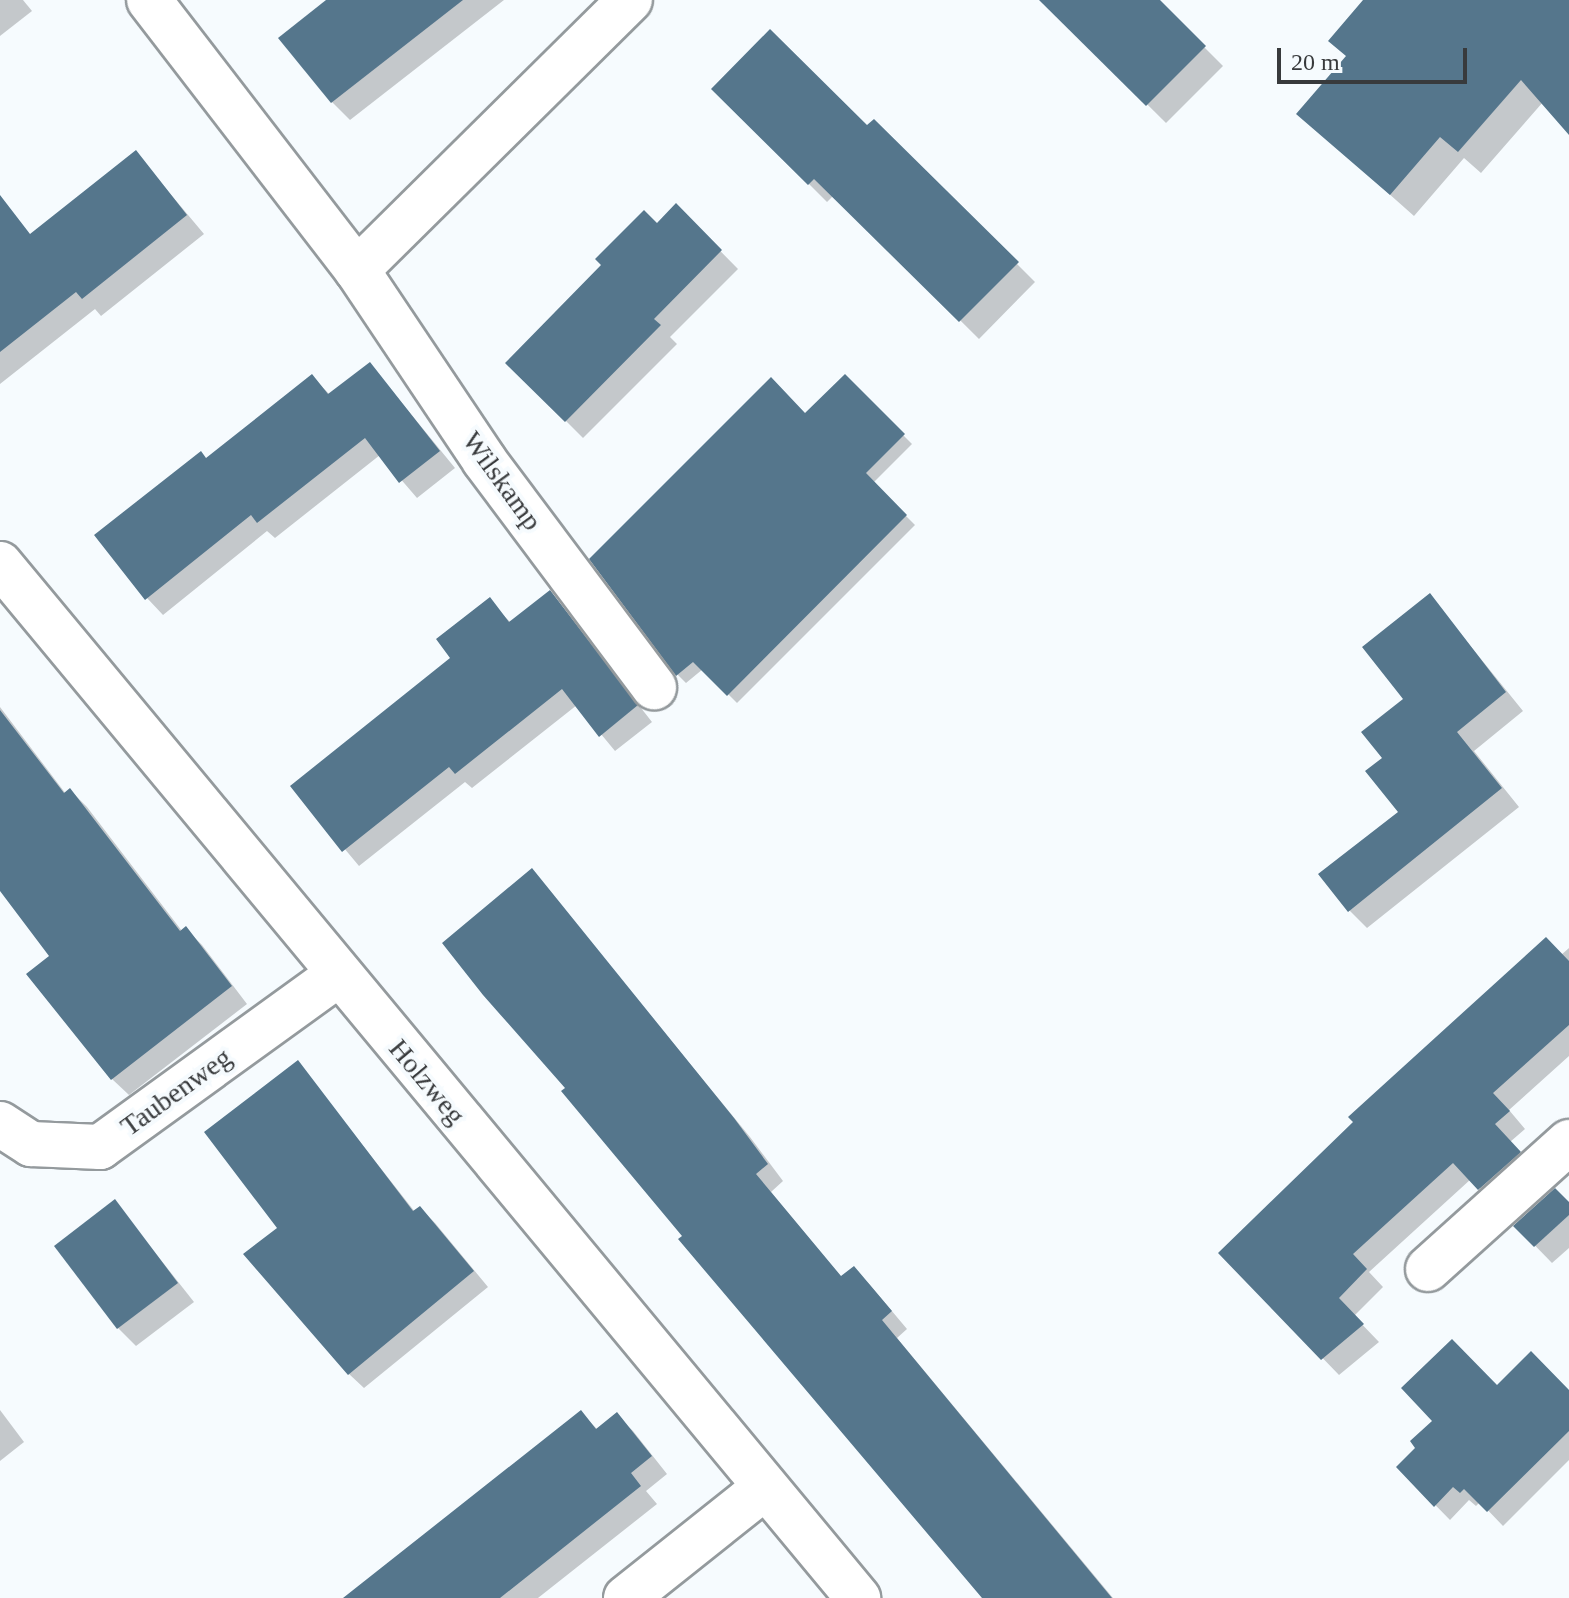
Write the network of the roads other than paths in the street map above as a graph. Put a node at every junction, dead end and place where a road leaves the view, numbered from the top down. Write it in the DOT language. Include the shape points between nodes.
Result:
graph roads {
  1 [pos="149,0"];
  2 [pos="630,0"];
  3 [pos="357,270"];
  4 [pos="0,564"];
  5 [pos="654,687"];
  6 [pos="338,975"];
  7 [pos="0,1124"];
  8 [pos="1569,1142"];
  9 [pos="1428,1269"];
  10 [pos="763,1489"];
  11 [pos="626,1598"];
  12 [pos="858,1598"];
  1 -- 3 [label="street, Wilskamp"];
  2 -- 3 [label="street"];
  3 -- 5 [label="street, Wilskamp" via="484,460"];
  4 -- 6 [label="street, Holzweg"];
  6 -- 7 [label="street, Taubenweg" via="100,1147 31,1144"];
  6 -- 10 [label="street, Holzweg"];
  8 -- 9 [label="street"];
  10 -- 11 [label="street"];
  10 -- 12 [label="street, Holzweg"];
}
